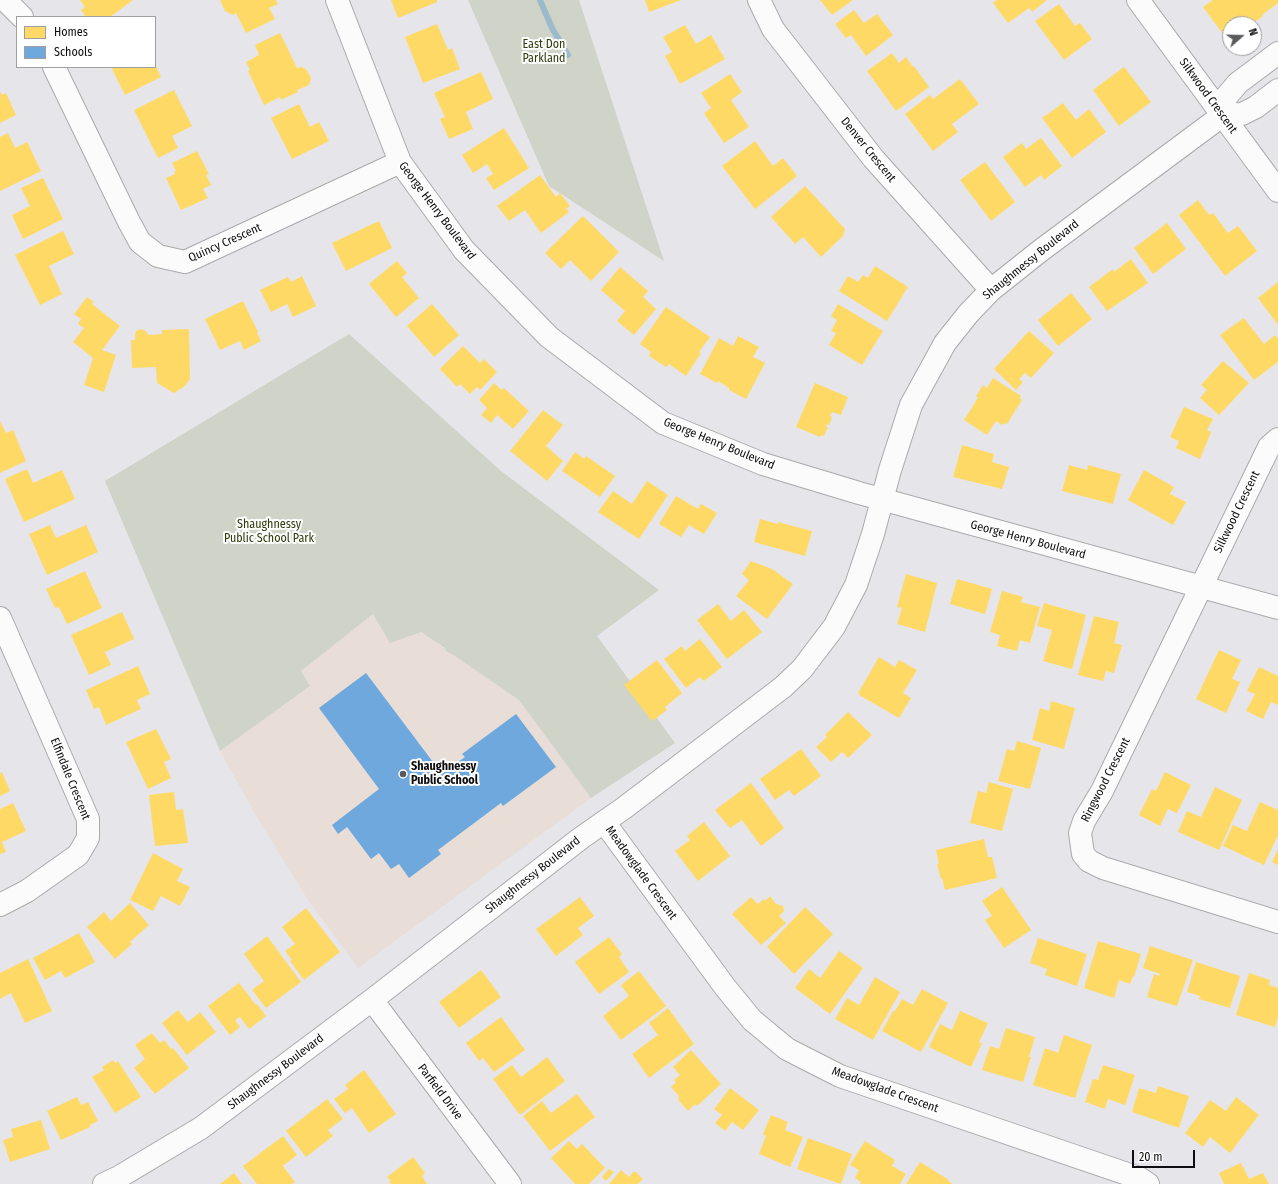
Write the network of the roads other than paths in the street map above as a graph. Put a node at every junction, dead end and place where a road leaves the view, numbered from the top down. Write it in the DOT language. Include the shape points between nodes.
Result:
graph roads {
  1 [pos="5,0"];
  2 [pos="337,0"];
  3 [pos="759,0"];
  4 [pos="1138,0"];
  5 [pos="21,16"];
  6 [pos="1278,53"];
  7 [pos="54,68"];
  8 [pos="1278,90"];
  9 [pos="1223,115"];
  10 [pos="400,162"];
  11 [pos="1278,191"];
  12 [pos="991,290"];
  13 [pos="1278,439"];
  14 [pos="882,499"];
  15 [pos="1201,587"];
  16 [pos="1278,608"];
  17 [pos="0,618"];
  18 [pos="604,822"];
  19 [pos="0,905"];
  20 [pos="1278,922"];
  21 [pos="372,1000"];
  22 [pos="104,1184"];
  23 [pos="510,1184"];
  24 [pos="1148,1184"];
  1 -- 5 [label="street"];
  2 -- 10 [label="street, George Henry Boulevard"];
  3 -- 12 [label="street, Denver Crescent" via="773,30 873,158"];
  4 -- 9 [label="street, Silkwood Crescent"];
  6 -- 9 [label="street" via="1238,83 1226,97"];
  7 -- 10 [label="street, Quincy Crescent" via="140,242 158,256 185,262"];
  8 -- 9 [label="street" via="1242,114"];
  9 -- 11 [label="street, Silkwood Crescent"];
  9 -- 12 [label="street, Shaughmessy Boulevard"];
  10 -- 14 [label="street, George Henry Boulevard" via="464,250 550,338 663,423 763,464"];
  12 -- 14 [label="street, Shaughmessy Boulevard" via="945,343 911,405"];
  13 -- 15 [label="street, Silkwood Crescent" via="1269,447"];
  14 -- 15 [label="street, George Henry Boulevard"];
  14 -- 18 [label="street, Shaughnessy Boulevard" via="856,585 834,627 802,669 778,691"];
  15 -- 16 [label="street, George Henry Boulevard"];
  15 -- 20 [label="street, Ringwood Crescent" via="1105,784 1084,821 1080,833 1083,854 1089,861 1103,868"];
  17 -- 19 [label="street, Elfindale Crescent" via="88,819 88,838 78,855 27,891"];
  18 -- 21 [label="street, Shaughnessy Boulevard"];
  18 -- 24 [label="street, Meadowglade Crescent" via="725,987 752,1020 787,1049 840,1076 1139,1178"];
  21 -- 22 [label="street, Shaughnessy Boulevard" via="201,1128"];
  21 -- 23 [label="street, Parfield Drive"];
}
